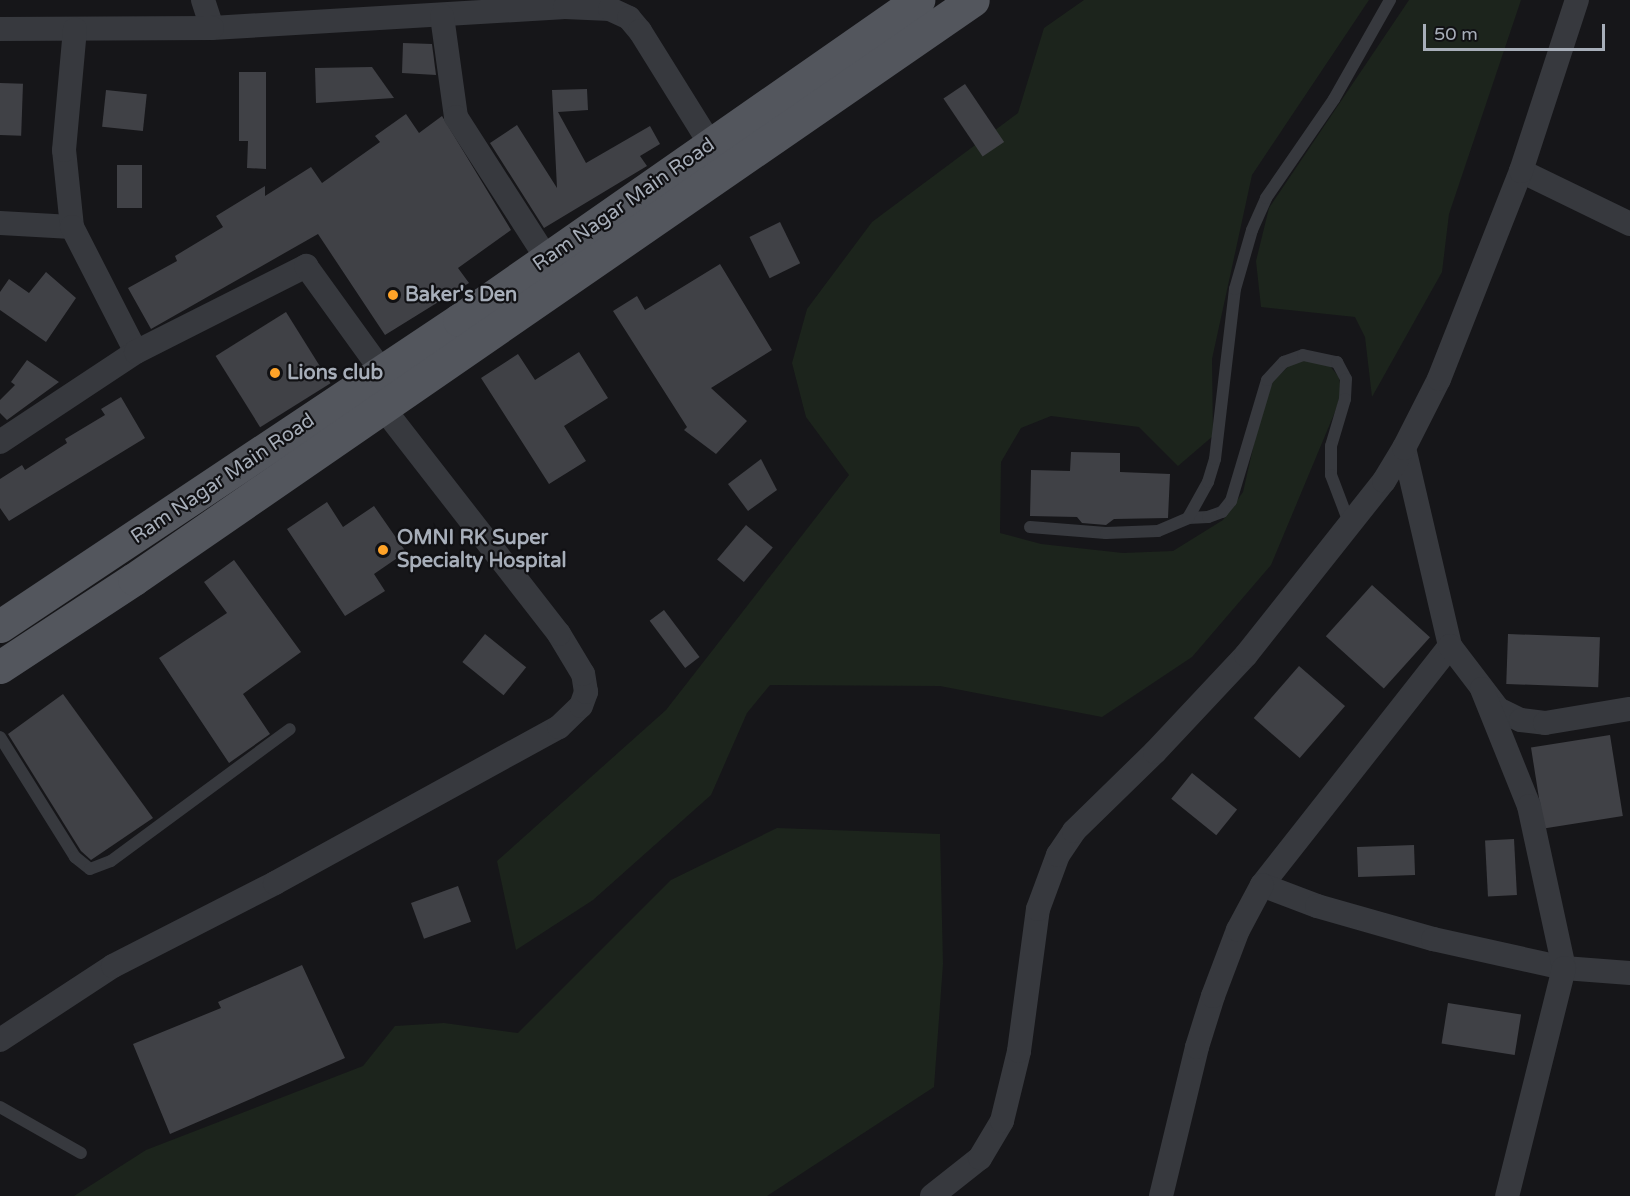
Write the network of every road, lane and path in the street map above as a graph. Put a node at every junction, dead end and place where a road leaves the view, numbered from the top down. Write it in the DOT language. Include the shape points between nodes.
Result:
graph roads {
  1 [pos="203,0"];
  2 [pos="918,0"];
  3 [pos="973,0"];
  4 [pos="1390,0"];
  5 [pos="1577,0"];
  6 [pos="442,16"];
  7 [pos="0,28"];
  8 [pos="75,28"];
  9 [pos="212,28"];
  10 [pos="719,158"];
  11 [pos="1521,171"];
  12 [pos="0,223"];
  13 [pos="1630,224"];
  14 [pos="72,227"];
  15 [pos="547,259"];
  16 [pos="136,352"];
  17 [pos="382,389"];
  18 [pos="0,442"];
  19 [pos="1404,448"];
  20 [pos="1188,518"];
  21 [pos="1350,525"];
  22 [pos="1030,527"];
  23 [pos="0,626"];
  24 [pos="1450,646"];
  25 [pos="0,667"];
  26 [pos="1482,689"];
  27 [pos="1630,709"];
  28 [pos="290,729"];
  29 [pos="0,737"];
  30 [pos="1262,885"];
  31 [pos="1564,968"];
  32 [pos="1630,973"];
  33 [pos="0,1040"];
  34 [pos="0,1107"];
  35 [pos="81,1153"];
  36 [pos="932,1196"];
  37 [pos="1161,1196"];
  38 [pos="1507,1196"];
  1 -- 9 [label="street"];
  2 -- 10 [label="main road, Ram Nagar Main Road"];
  3 -- 10 [label="main road"];
  4 -- 20 [label="lane" via="1334,99 1266,198 1252,230 1235,289 1215,459 1208,482"];
  5 -- 11 [label="street"];
  6 -- 9 [label="street"];
  6 -- 10 [label="street" via="565,7 610,9 629,18"];
  6 -- 15 [label="street" via="456,117"];
  7 -- 8 [label="street"];
  8 -- 9 [label="street"];
  8 -- 14 [label="street" via="64,150"];
  10 -- 15 [label="main road, Ram Nagar Main Road"];
  10 -- 17 [label="main road"];
  11 -- 13 [label="street"];
  11 -- 19 [label="street" via="1439,379"];
  12 -- 14 [label="street"];
  14 -- 16 [label="street"];
  15 -- 17 [label="main road, Ram Nagar Main Road"];
  16 -- 17 [label="street" via="306,266"];
  16 -- 18 [label="street"];
  17 -- 23 [label="main road, Ram Nagar Main Road"];
  17 -- 25 [label="main road"];
  17 -- 33 [label="street" via="560,634 583,674 586,692 581,706 560,727 275,883 112,966"];
  19 -- 21 [label="street"];
  19 -- 24 [label="street"];
  20 -- 21 [label="lane" via="1222,512 1231,501 1267,380 1284,362 1303,355 1337,362 1346,379 1345,399 1331,446 1331,475"];
  20 -- 22 [label="lane" via="1172,527 1140,532"];
  21 -- 36 [label="street" via="1219,685 1155,752 1094,807 1058,855 1038,909 1019,1051 1002,1121 980,1158"];
  24 -- 26 [label="street"];
  24 -- 30 [label="street"];
  26 -- 27 [label="street" via="1498,708 1521,720 1545,723"];
  26 -- 31 [label="street" via="1529,806"];
  28 -- 29 [label="lane" via="111,861 90,869 75,857"];
  30 -- 31 [label="street" via="1317,906 1433,939"];
  30 -- 37 [label="street" via="1238,930 1197,1047"];
  31 -- 32 [label="street"];
  31 -- 38 [label="street"];
  34 -- 35 [label="lane"];
}
